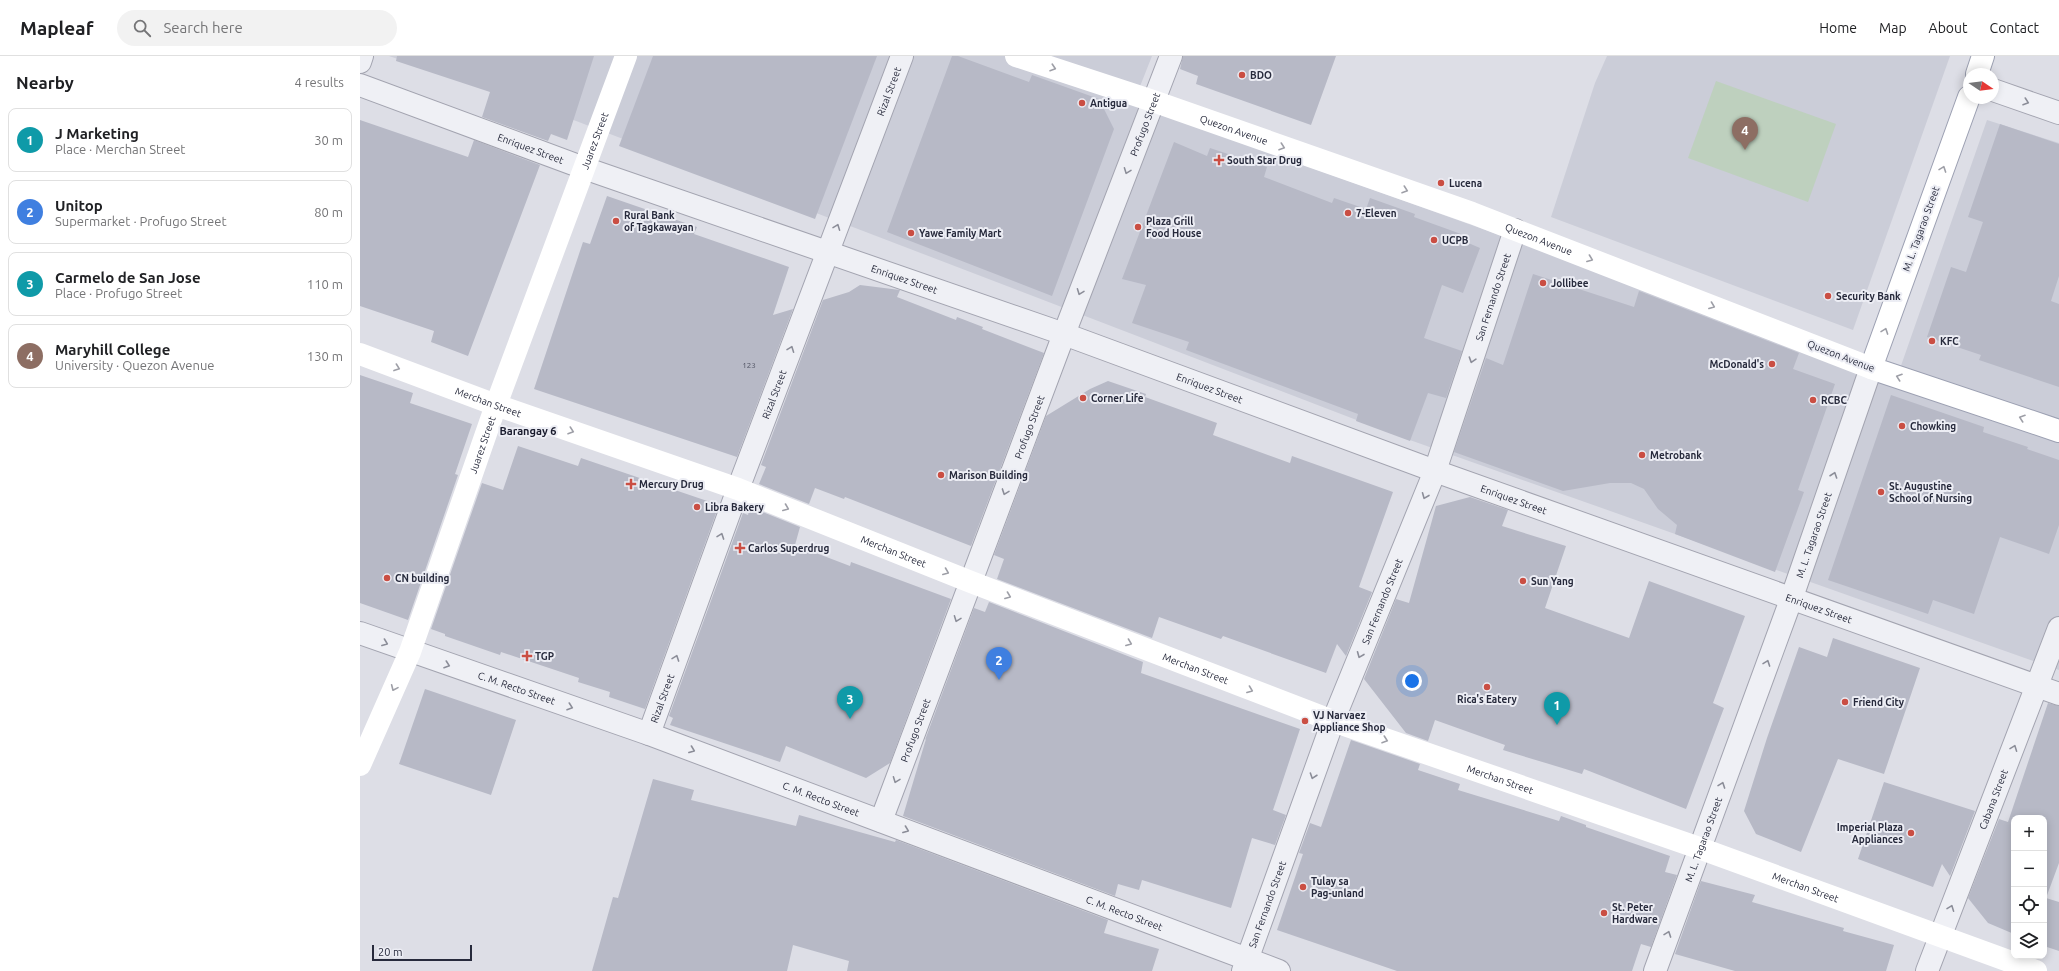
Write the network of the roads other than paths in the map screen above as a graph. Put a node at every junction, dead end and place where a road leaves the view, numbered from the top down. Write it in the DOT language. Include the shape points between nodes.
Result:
graph roads {
  1 [pos="362,56"];
  2 [pos="626,56"];
  3 [pos="902,56"];
  4 [pos="1016,56"];
  5 [pos="1171,56"];
  6 [pos="1983,56"];
  7 [pos="360,62"];
  8 [pos="1979,68"];
  9 [pos="360,85"];
  10 [pos="1999,92"];
  11 [pos="1153,101"];
  12 [pos="1966,104"];
  13 [pos="2059,113"];
  14 [pos="584,168"];
  15 [pos="1515,230"];
  16 [pos="827,254"];
  17 [pos="1064,334"];
  18 [pos="360,354"];
  19 [pos="1871,368"];
  20 [pos="496,405"];
  21 [pos="2059,431"];
  22 [pos="1435,472"];
  23 [pos="738,489"];
  24 [pos="971,582"];
  25 [pos="1792,597"];
  26 [pos="2059,628"];
  27 [pos="360,633"];
  28 [pos="410,652"];
  29 [pos="2038,686"];
  30 [pos="2059,694"];
  31 [pos="1333,721"];
  32 [pos="649,734"];
  33 [pos="360,765"];
  34 [pos="881,821"];
  35 [pos="1699,848"];
  36 [pos="1940,935"];
  37 [pos="1246,966"];
  38 [pos="1279,971"];
  39 [pos="1654,971"];
  40 [pos="1927,971"];
  41 [pos="2036,971"];
  1 -- 7 [label="street"];
  2 -- 14 [label="main road, Juarez Street"];
  16 -- 3 [label="street, Rizal Street, one-way"];
  4 -- 11 [label="main road, Quezon Avenue, one-way"];
  5 -- 11 [label="street, Profugo Street"];
  6 -- 8 [label="main road"];
  9 -- 14 [label="street, Enriquez Street"];
  10 -- 13 [label="street, one-way"];
  11 -- 15 [label="main road, Quezon Avenue, one-way"];
  11 -- 17 [label="street, Profugo Street, one-way"];
  19 -- 12 [label="main road, M. L. Tagarao Street, one-way"];
  14 -- 16 [label="street, Enriquez Street"];
  14 -- 20 [label="main road, Juarez Street"];
  15 -- 19 [label="main road, Quezon Avenue, one-way"];
  15 -- 22 [label="street, San Fernando Street, one-way"];
  16 -- 17 [label="street, Enriquez Street"];
  23 -- 16 [label="street, Rizal Street, one-way"];
  17 -- 22 [label="street, Enriquez Street"];
  17 -- 24 [label="street, Profugo Street, one-way"];
  18 -- 20 [label="main road, Merchan Street, one-way"];
  21 -- 19 [label="main road, Quezon Avenue, one-way"];
  25 -- 19 [label="street, M. L. Tagarao Street, one-way"];
  20 -- 23 [label="main road, Merchan Street, one-way"];
  20 -- 28 [label="main road, Juarez Street"];
  22 -- 25 [label="street, Enriquez Street"];
  22 -- 31 [label="street, San Fernando Street, one-way"];
  23 -- 24 [label="main road, Merchan Street, one-way"];
  32 -- 23 [label="street, Rizal Street, one-way"];
  24 -- 31 [label="main road, Merchan Street, one-way"];
  24 -- 34 [label="street, Profugo Street, one-way"];
  25 -- 29 [label="street, Enriquez Street"];
  35 -- 25 [label="street, M. L. Tagarao Street, one-way"];
  26 -- 29 [label="street, Cabana Street"];
  27 -- 28 [label="street, C. M. Recto Street, one-way"];
  28 -- 32 [label="street, C. M. Recto Street, one-way"];
  28 -- 33 [label="main road, Juarez Street, one-way"];
  29 -- 30 [label="street, Enriquez Street"];
  36 -- 29 [label="street, Cabana Street, one-way"];
  31 -- 35 [label="main road, Merchan Street, one-way"];
  31 -- 37 [label="street, San Fernando Street, one-way"];
  32 -- 34 [label="street, C. M. Recto Street, one-way"];
  34 -- 37 [label="street, C. M. Recto Street, one-way"];
  35 -- 36 [label="main road, Merchan Street"];
  39 -- 35 [label="street, M. L. Tagarao Street, one-way"];
  36 -- 40 [label="street, Cabana Street"];
  36 -- 41 [label="main road, Merchan Street"];
  37 -- 38 [label="street, C. M. Recto Street"];
}
